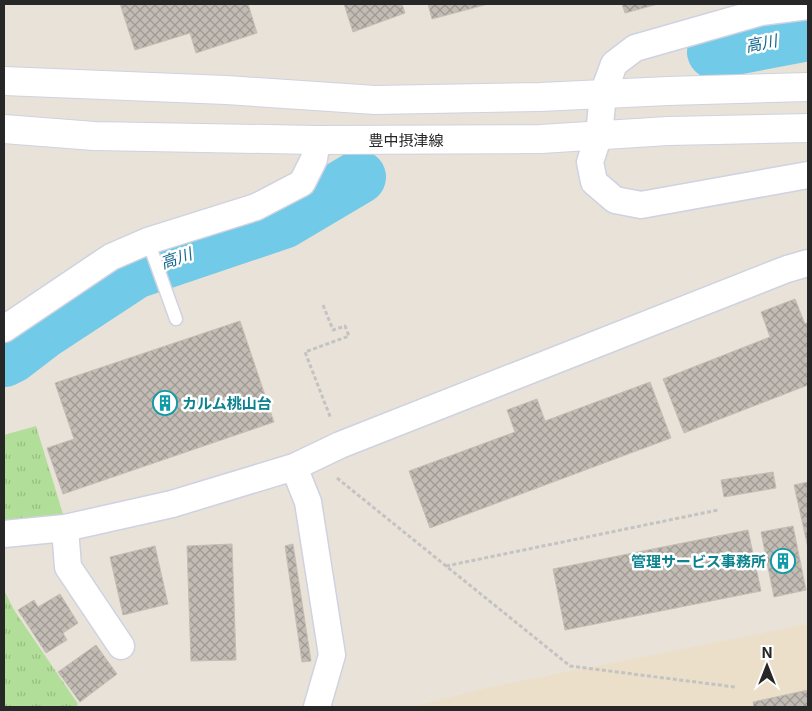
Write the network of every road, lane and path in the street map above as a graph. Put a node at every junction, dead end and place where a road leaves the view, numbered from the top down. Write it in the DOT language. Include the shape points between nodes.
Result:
graph roads {
  1 [pos="808,6"];
  2 [pos="760,8"];
  3 [pos="713,14"];
  4 [pos="4,82"];
  5 [pos="808,87"];
  6 [pos="603,94"];
  7 [pos="808,128"];
  8 [pos="4,129"];
  9 [pos="599,135"];
  10 [pos="318,140"];
  11 [pos="808,175"];
  12 [pos="150,247"];
  13 [pos="808,263"];
  14 [pos="323,305"];
  15 [pos="176,319"];
  16 [pos="4,329"];
  17 [pos="330,418"];
  18 [pos="294,467"];
  19 [pos="334,476"];
  20 [pos="718,510"];
  21 [pos="65,528"];
  22 [pos="4,534"];
  23 [pos="445,566"];
  24 [pos="121,646"];
  25 [pos="735,687"];
  26 [pos="317,707"];
  1 -- 2 [label="street"];
  2 -- 3 [label="street"];
  3 -- 6 [label="street" via="635,48 614,64"];
  4 -- 6 [label="main road" via="226,90 375,100"];
  5 -- 6 [label="main road"];
  6 -- 9 [label="street"];
  7 -- 9 [label="main road, 豊中摂津線"];
  8 -- 10 [label="main road, 豊中摂津線" via="94,136"];
  9 -- 10 [label="main road, 豊中摂津線" via="541,140"];
  9 -- 11 [label="street" via="590,162 594,182 615,200 641,205"];
  10 -- 12 [label="street" via="314,159 302,183 256,207"];
  12 -- 15 [label="lane"];
  12 -- 16 [label="street" via="111,258"];
  13 -- 18 [label="street" via="340,445"];
  14 -- 17 [label="path" via="333,330 345,326 349,336 305,352"];
  18 -- 21 [label="street" via="172,504"];
  18 -- 26 [label="street" via="308,502 332,654"];
  19 -- 23 [label="path"];
  20 -- 23 [label="path"];
  21 -- 22 [label="street"];
  21 -- 24 [label="street" via="68,567"];
  23 -- 25 [label="path" via="570,666"];
}
